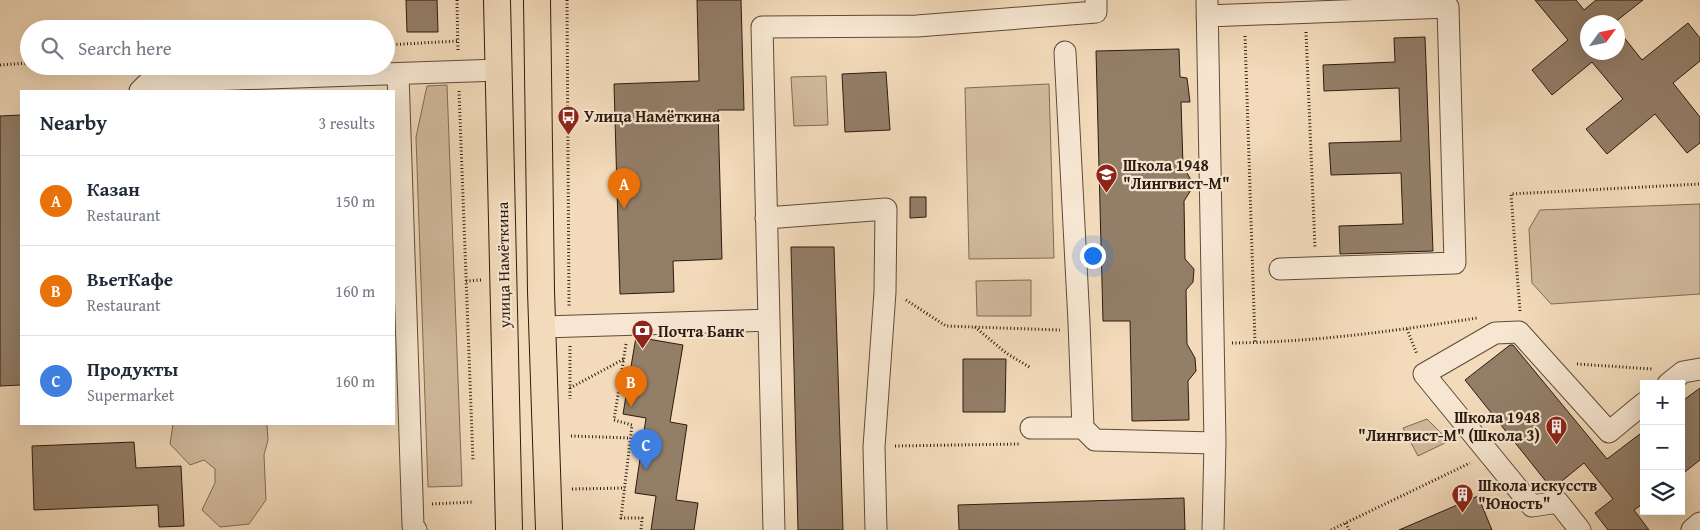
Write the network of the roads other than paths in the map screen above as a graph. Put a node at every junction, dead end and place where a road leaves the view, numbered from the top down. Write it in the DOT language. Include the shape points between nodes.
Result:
graph roads {
  1 [pos="496,0"];
  2 [pos="537,0"];
  3 [pos="543,0"];
  4 [pos="1096,0"];
  5 [pos="1207,8"];
  6 [pos="1065,52"];
  7 [pos="499,70"];
  8 [pos="395,74"];
  9 [pos="398,74"];
  10 [pos="367,75"];
  11 [pos="141,90"];
  12 [pos="766,218"];
  13 [pos="1280,269"];
  14 [pos="769,320"];
  15 [pos="543,327"];
  16 [pos="1640,406"];
  17 [pos="1083,428"];
  18 [pos="1026,436"];
  19 [pos="1215,443"];
  20 [pos="1700,523"];
  21 [pos="416,530"];
  22 [pos="509,530"];
  23 [pos="549,530"];
  24 [pos="774,530"];
  25 [pos="876,530"];
  26 [pos="1214,530"];
  27 [pos="1580,530"];
  28 [pos="1692,530"];
  1 -- 7 [label="main road, улица Намёткина"];
  2 -- 3 [label="lane"];
  2 -- 15 [label="main road"];
  4 -- 12 [label="lane" via="1096,12 917,26 762,27"];
  5 -- 13 [label="lane" via="1245,14 1448,8 1454,263"];
  5 -- 19 [label="lane"];
  6 -- 17 [label="lane"];
  7 -- 9 [label="lane"];
  7 -- 22 [label="main road, улица Намёткина"];
  8 -- 9 [label="lane"];
  9 -- 21 [label="lane" via="412,504"];
  10 -- 11 [label="lane" via="149,82"];
  12 -- 14 [label="lane"];
  12 -- 25 [label="lane" via="886,209 885,292 874,447"];
  14 -- 15 [label="lane"];
  14 -- 24 [label="lane"];
  15 -- 23 [label="main road"];
  16 -- 27 [label="lane" via="1609,432 1519,332 1495,333 1424,374 1532,506 1558,502"];
  17 -- 18 [label="lane"];
  17 -- 19 [label="lane" via="1095,440"];
  19 -- 26 [label="lane"];
  20 -- 28 [label="lane"];
}
